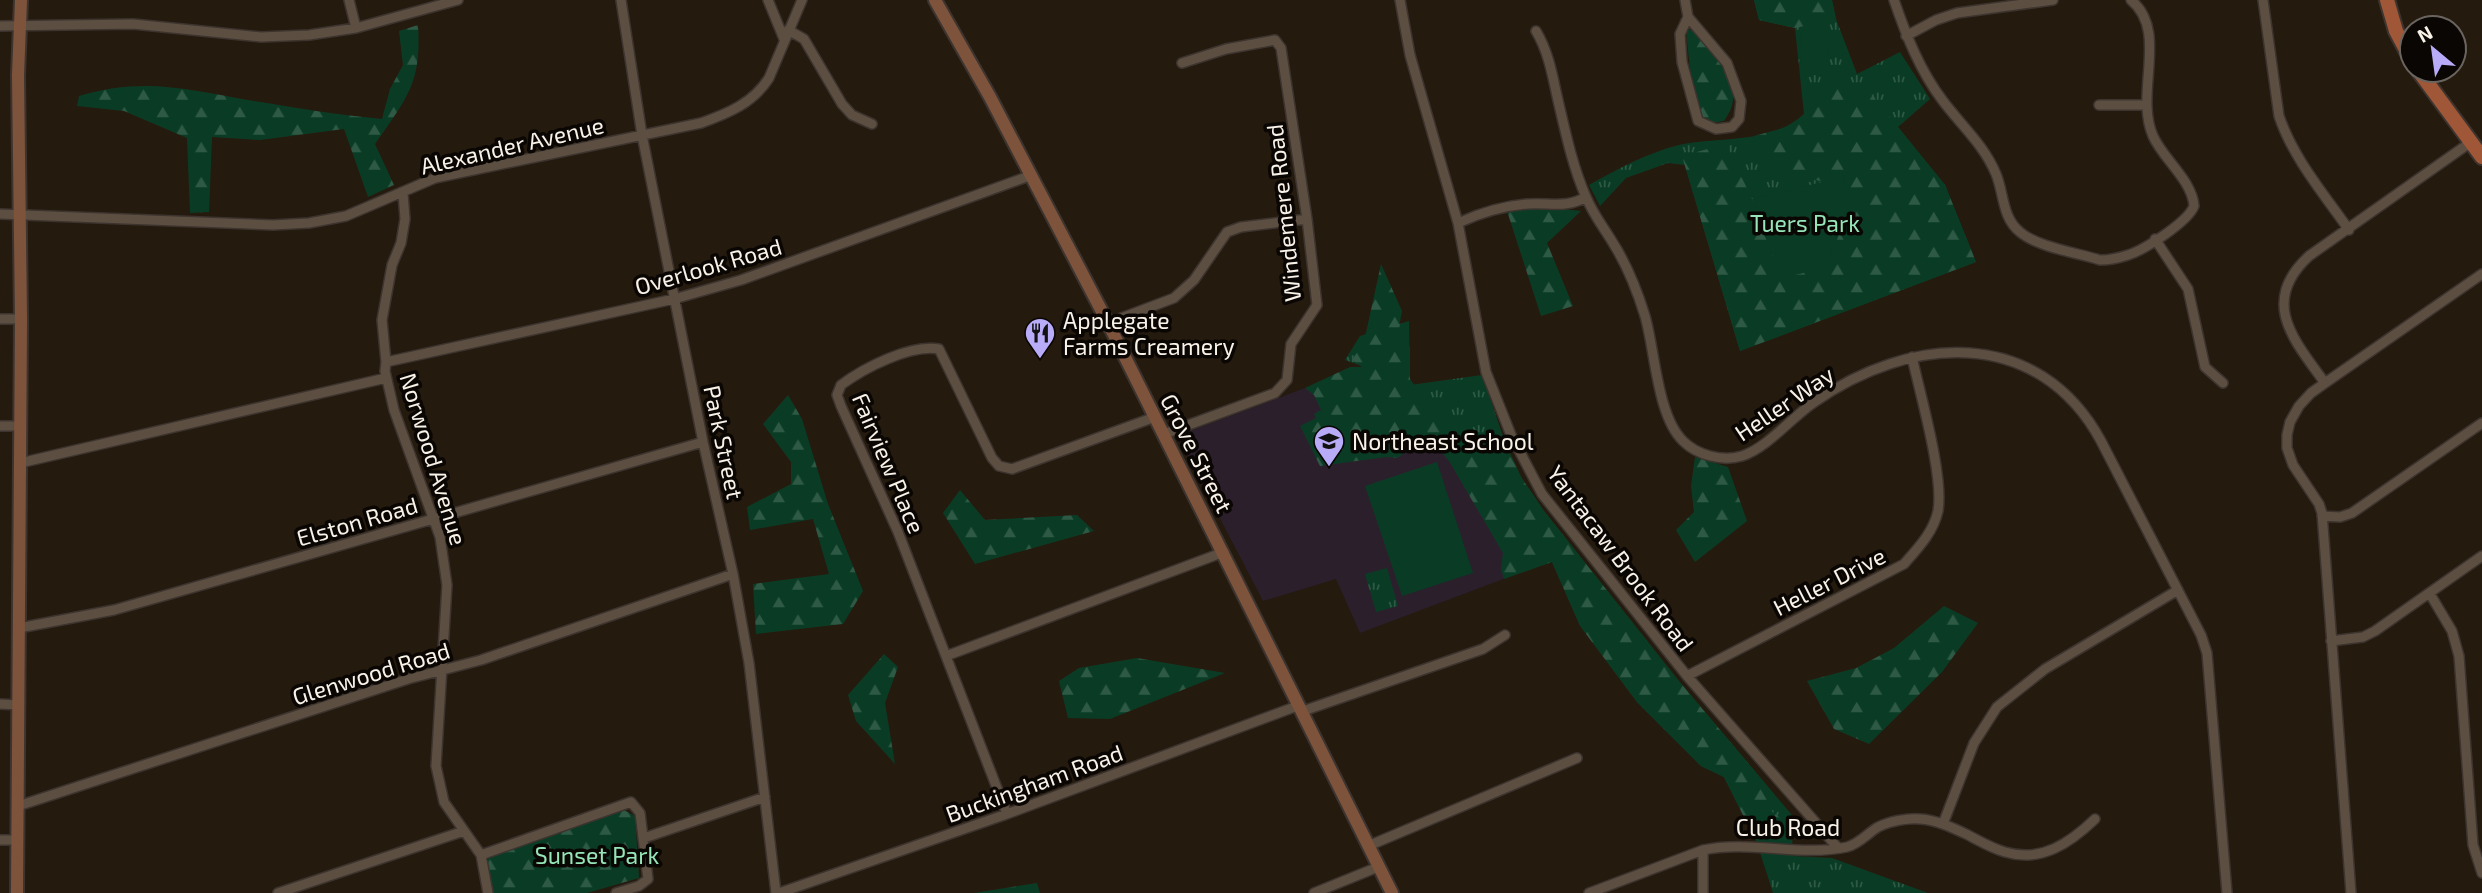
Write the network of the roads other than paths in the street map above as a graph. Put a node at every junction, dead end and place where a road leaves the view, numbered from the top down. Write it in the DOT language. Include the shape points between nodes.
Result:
graph roads {
  1 [pos="21,0"];
  2 [pos="349,0"];
  3 [pos="458,0"];
  4 [pos="621,0"];
  5 [pos="768,0"];
  6 [pos="802,0"];
  7 [pos="935,0"];
  8 [pos="1400,0"];
  9 [pos="1685,0"];
  10 [pos="1894,0"];
  11 [pos="2053,0"];
  12 [pos="2131,0"];
  13 [pos="2263,0"];
  14 [pos="2387,0"];
  15 [pos="1688,17"];
  16 [pos="0,26"];
  17 [pos="21,26"];
  18 [pos="356,28"];
  19 [pos="788,30"];
  20 [pos="1536,31"];
  21 [pos="2398,35"];
  22 [pos="1906,36"];
  23 [pos="784,39"];
  24 [pos="1182,63"];
  25 [pos="2428,84"];
  26 [pos="2099,105"];
  27 [pos="2146,105"];
  28 [pos="872,124"];
  29 [pos="642,135"];
  30 [pos="2471,142"];
  31 [pos="2482,157"];
  32 [pos="1032,175"];
  33 [pos="403,193"];
  34 [pos="1586,197"];
  35 [pos="0,214"];
  36 [pos="19,215"];
  37 [pos="1307,219"];
  38 [pos="1458,223"];
  39 [pos="2349,230"];
  40 [pos="2155,239"];
  41 [pos="2482,274"];
  42 [pos="674,299"];
  43 [pos="0,319"];
  44 [pos="21,319"];
  45 [pos="1108,323"];
  46 [pos="1912,357"];
  47 [pos="386,362"];
  48 [pos="386,378"];
  49 [pos="2223,383"];
  50 [pos="2325,383"];
  51 [pos="1155,417"];
  52 [pos="2482,423"];
  53 [pos="0,426"];
  54 [pos="19,426"];
  55 [pos="1164,434"];
  56 [pos="703,442"];
  57 [pos="20,463"];
  58 [pos="2322,516"];
  59 [pos="434,520"];
  60 [pos="1224,552"];
  61 [pos="2482,556"];
  62 [pos="733,574"];
  63 [pos="2178,590"];
  64 [pos="2430,594"];
  65 [pos="19,628"];
  66 [pos="1505,635"];
  67 [pos="2331,641"];
  68 [pos="946,656"];
  69 [pos="442,671"];
  70 [pos="1687,676"];
  71 [pos="0,704"];
  72 [pos="19,705"];
  73 [pos="1302,708"];
  74 [pos="1577,758"];
  75 [pos="765,797"];
  76 [pos="19,806"];
  77 [pos="1007,814"];
  78 [pos="2095,819"];
  79 [pos="1944,824"];
  80 [pos="464,831"];
  81 [pos="644,838"];
  82 [pos="0,840"];
  83 [pos="18,840"];
  84 [pos="1368,846"];
  85 [pos="1838,848"];
  86 [pos="1703,850"];
  87 [pos="481,855"];
  88 [pos="1378,867"];
  89 [pos="2482,873"];
  90 [pos="17,893"];
  91 [pos="278,893"];
  92 [pos="488,893"];
  93 [pos="616,893"];
  94 [pos="777,893"];
  95 [pos="1314,893"];
  96 [pos="1392,893"];
  97 [pos="1589,893"];
  98 [pos="1703,893"];
  99 [pos="2227,893"];
  100 [pos="2350,893"];
  1 -- 17 [label="main road"];
  2 -- 18 [label="street"];
  3 -- 18 [label="street"];
  4 -- 29 [label="street, Park Street"];
  5 -- 23 [label="street"];
  6 -- 19 [label="street, Alexander Avenue"];
  7 -- 32 [label="main road, Grove Street"];
  8 -- 38 [label="street, Yantacaw Brook Road" via="1410,55"];
  9 -- 15 [label="street"];
  10 -- 22 [label="street"];
  11 -- 22 [label="street" via="1956,13"];
  12 -- 27 [label="street" via="2141,10 2150,33"];
  13 -- 39 [label="street" via="2279,116 2298,156"];
  14 -- 21 [label="main road"];
  15 -- 15 [label="street" via="1681,34 1682,62 1698,121 1716,129 1732,127 1739,119 1741,101 1727,63"];
  16 -- 17 [label="street"];
  17 -- 18 [label="street" via="133,24 261,37 309,36"];
  17 -- 36 [label="main road"];
  19 -- 23 [label="street, Alexander Avenue"];
  19 -- 28 [label="street" via="804,39 842,104"];
  20 -- 34 [label="street, Heller Way" via="1546,47"];
  22 -- 40 [label="street" via="1942,99 1985,154 2018,231 2032,240 2100,260 2135,252"];
  23 -- 29 [label="street, Alexander Avenue" via="769,78 747,103 701,122"];
  24 -- 37 [label="street, Windemere Road" via="1275,40 1281,48"];
  25 -- 30 [label="main road"];
  26 -- 27 [label="street"];
  27 -- 40 [label="street" via="2153,136 2194,201 2189,215"];
  29 -- 33 [label="street, Alexander Avenue" via="435,178"];
  29 -- 42 [label="street, Park Street"];
  30 -- 31 [label="main road"];
  30 -- 39 [label="street"];
  32 -- 42 [label="street, Overlook Road" via="741,280"];
  32 -- 45 [label="main road, Grove Street"];
  33 -- 36 [label="street, Alexander Avenue" via="346,216 309,223"];
  33 -- 47 [label="street, Norwood Avenue" via="405,219 382,320"];
  34 -- 38 [label="street" via="1573,205 1505,207"];
  34 -- 46 [label="street, Heller Way" via="1629,273 1645,316 1668,420 1692,448 1723,458 1754,451 1837,387"];
  35 -- 36 [label="street, Alexander Avenue"];
  36 -- 44 [label="main road"];
  37 -- 45 [label="street" via="1227,232 1194,281 1174,298"];
  37 -- 55 [label="street, Windemere Road" via="1317,305 1291,344 1287,380 1275,393"];
  38 -- 70 [label="street, Yantacaw Brook Road" via="1486,372 1511,435 1542,494"];
  39 -- 50 [label="street" via="2296,268 2284,308 2285,324 2293,339"];
  40 -- 49 [label="street" via="2188,289 2205,367"];
  41 -- 50 [label="street"];
  42 -- 47 [label="street, Overlook Road"];
  42 -- 56 [label="street, Park Street"];
  43 -- 44 [label="street"];
  44 -- 54 [label="main road"];
  45 -- 51 [label="main road, Grove Street"];
  46 -- 63 [label="street, Heller Way" via="1954,351 1987,354 2020,364 2063,391 2095,429"];
  46 -- 70 [label="street, Heller Drive" via="1937,473 1938,510 1928,537 1904,564"];
  47 -- 48 [label="street, Norwood Avenue"];
  48 -- 57 [label="street"];
  48 -- 59 [label="street, Norwood Avenue"];
  50 -- 58 [label="street" via="2311,393 2290,422 2287,435 2293,465"];
  51 -- 55 [label="main road, Grove Street"];
  51 -- 68 [label="street, Fairview Place" via="1012,469 999,466 992,458 939,349 916,349 841,385 837,395 841,406"];
  52 -- 58 [label="street" via="2353,513"];
  53 -- 54 [label="street"];
  54 -- 57 [label="main road"];
  55 -- 60 [label="main road, Grove Street"];
  56 -- 59 [label="street, Elston Road"];
  56 -- 62 [label="street, Park Street"];
  57 -- 65 [label="main road"];
  58 -- 67 [label="street"];
  59 -- 65 [label="street, Elston Road" via="114,610"];
  59 -- 69 [label="street, Norwood Avenue" via="447,585"];
  60 -- 68 [label="street"];
  60 -- 73 [label="main road, Grove Street"];
  61 -- 64 [label="street"];
  62 -- 69 [label="street, Glenwood Road"];
  62 -- 75 [label="street, Park Street"];
  63 -- 79 [label="street" via="2045,669 1997,707 1974,743"];
  63 -- 99 [label="street, Heller Way" via="2207,653"];
  64 -- 67 [label="street" via="2363,637"];
  64 -- 89 [label="street" via="2452,631 2459,656 2473,845"];
  65 -- 72 [label="main road"];
  66 -- 73 [label="street, Buckingham Road" via="1483,649"];
  67 -- 100 [label="street"];
  68 -- 77 [label="street, Fairview Place"];
  69 -- 76 [label="street, Glenwood Road"];
  69 -- 80 [label="street, Norwood Avenue" via="436,766 444,802"];
  70 -- 85 [label="street, Yantacaw Brook Road"];
  71 -- 72 [label="street"];
  72 -- 76 [label="main road"];
  73 -- 77 [label="street, Buckingham Road"];
  73 -- 84 [label="main road, Grove Street"];
  74 -- 84 [label="street"];
  75 -- 81 [label="street"];
  75 -- 94 [label="street, Park Street"];
  76 -- 83 [label="main road"];
  77 -- 94 [label="street, Buckingham Road"];
  78 -- 79 [label="street, Club Road" via="2068,844 2032,854 2006,852"];
  79 -- 85 [label="street, Club Road" via="1903,819 1880,826 1849,847"];
  80 -- 87 [label="street, Norwood Avenue"];
  80 -- 91 [label="street"];
  81 -- 87 [label="street" via="640,813 631,802"];
  81 -- 93 [label="street" via="648,879"];
  82 -- 83 [label="street"];
  83 -- 90 [label="main road"];
  84 -- 88 [label="main road, Grove Street"];
  85 -- 86 [label="street, Club Road" via="1723,846"];
  86 -- 97 [label="street, Club Road"];
  86 -- 98 [label="street"];
  87 -- 92 [label="street, Norwood Avenue"];
  88 -- 95 [label="street"];
  88 -- 96 [label="main road, Grove Street"];
}
